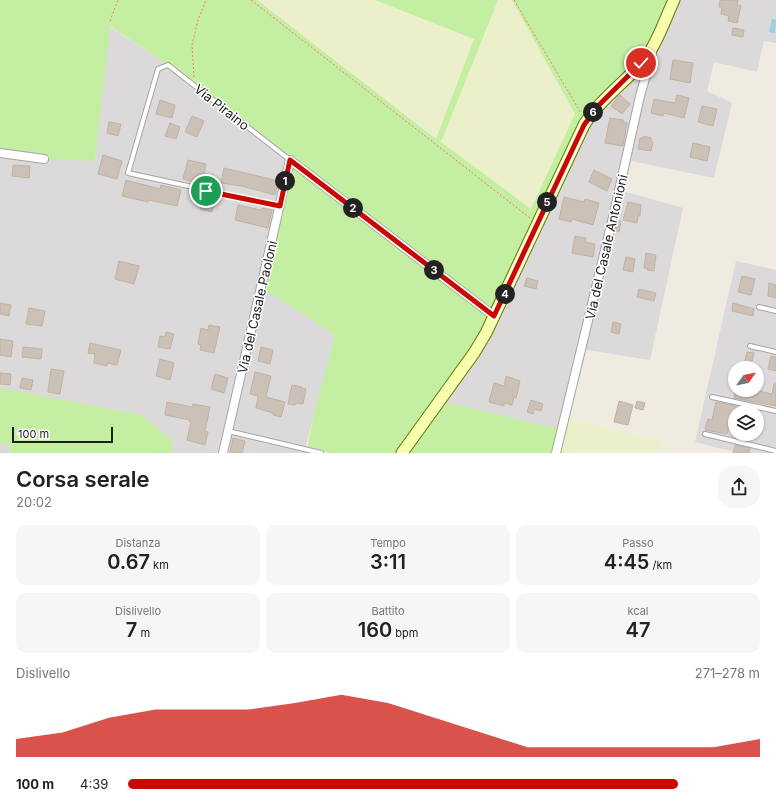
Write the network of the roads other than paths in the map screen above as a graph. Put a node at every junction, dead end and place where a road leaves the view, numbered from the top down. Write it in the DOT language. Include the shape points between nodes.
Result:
graph roads {
  1 [pos="674,0"];
  2 [pos="655,41"];
  3 [pos="0,153"];
  4 [pos="44,159"];
  5 [pos="290,160"];
  6 [pos="280,206"];
  7 [pos="759,307"];
  8 [pos="776,311"];
  9 [pos="494,316"];
  10 [pos="750,346"];
  11 [pos="776,352"];
  12 [pos="712,397"];
  13 [pos="776,411"];
  14 [pos="228,431"];
  15 [pos="705,434"];
  16 [pos="776,451"];
  17 [pos="223,453"];
  18 [pos="321,453"];
  19 [pos="402,453"];
  20 [pos="556,453"];
  1 -- 2 [label="street"];
  2 -- 9 [label="street" via="644,60 586,121"];
  2 -- 20 [label="street, Via del Casale Antonioni"];
  3 -- 4 [label="street"];
  5 -- 6 [label="street, Via del Casale Paoloni"];
  5 -- 6 [label="lane, Via Piraino" via="168,65 158,69 128,173"];
  5 -- 9 [label="street, Via Piraino"];
  6 -- 14 [label="street, Via del Casale Paoloni"];
  7 -- 8 [label="lane"];
  9 -- 19 [label="street" via="474,353"];
  10 -- 11 [label="lane"];
  12 -- 13 [label="lane"];
  14 -- 17 [label="street, Via del Casale Paoloni"];
  14 -- 18 [label="lane"];
  15 -- 16 [label="lane"];
}
